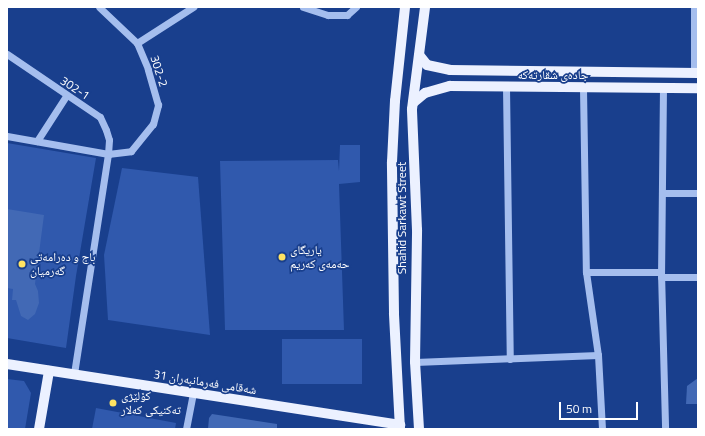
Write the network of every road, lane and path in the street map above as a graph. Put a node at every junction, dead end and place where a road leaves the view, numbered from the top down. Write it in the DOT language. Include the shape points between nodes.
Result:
graph roads {
  1 [pos="99,7"];
  2 [pos="193,7"];
  3 [pos="303,7"];
  4 [pos="356,7"];
  5 [pos="405,7"];
  6 [pos="425,7"];
  7 [pos="694,7"];
  8 [pos="137,43"];
  9 [pos="7,54"];
  10 [pos="420,56"];
  11 [pos="450,70"];
  12 [pos="696,73"];
  13 [pos="450,86"];
  14 [pos="506,87"];
  15 [pos="663,87"];
  16 [pos="583,88"];
  17 [pos="698,88"];
  18 [pos="66,96"];
  19 [pos="413,103"];
  20 [pos="7,136"];
  21 [pos="37,141"];
  22 [pos="108,154"];
  23 [pos="698,193"];
  24 [pos="662,194"];
  25 [pos="586,272"];
  26 [pos="661,274"];
  27 [pos="698,277"];
  28 [pos="598,355"];
  29 [pos="510,358"];
  30 [pos="415,362"];
  31 [pos="7,364"];
  32 [pos="49,371"];
  33 [pos="74,374"];
  34 [pos="192,393"];
  35 [pos="400,427"];
  36 [pos="39,429"];
  37 [pos="186,429"];
  38 [pos="419,429"];
  39 [pos="602,429"];
  40 [pos="665,429"];
  1 -- 8 [label="street, 302-2"];
  2 -- 8 [label="street"];
  3 -- 4 [label="street" via="328,15 347,14"];
  5 -- 35 [label="main road, Shahid Sarkawt Street" via="395,94 392,162 394,313"];
  6 -- 10 [label="main road, Shahid Sarkawt Street"];
  7 -- 12 [label="street"];
  8 -- 22 [label="street, 302-2" via="148,69 158,105 153,124 130,150"];
  9 -- 18 [label="street, 302-1"];
  10 -- 11 [label="main road, جادەی شقارتەکە" via="427,65"];
  10 -- 19 [label="main road, Shahid Sarkawt Street"];
  11 -- 12 [label="main road, جادەی شقارتەکە"];
  11 -- 13 [label="main road"];
  13 -- 14 [label="main road, جادەی شقارتەکە"];
  13 -- 19 [label="main road, جادەی شقارتەکە" via="425,93"];
  14 -- 16 [label="main road, جادەی شقارتەکە"];
  14 -- 29 [label="street"];
  15 -- 16 [label="main road, جادەی شقارتەکە"];
  15 -- 17 [label="main road, جادەی شقارتەکە"];
  15 -- 24 [label="street"];
  16 -- 25 [label="street"];
  18 -- 21 [label="street"];
  18 -- 22 [label="street, 302-1" via="100,117 106,130"];
  19 -- 30 [label="main road, Shahid Sarkawt Street" via="417,230"];
  20 -- 21 [label="street"];
  21 -- 22 [label="street"];
  22 -- 33 [label="street, 302-1"];
  23 -- 24 [label="street"];
  24 -- 26 [label="street"];
  25 -- 26 [label="street"];
  25 -- 28 [label="street"];
  26 -- 27 [label="street"];
  26 -- 40 [label="street"];
  28 -- 29 [label="street"];
  28 -- 39 [label="street"];
  29 -- 30 [label="street"];
  30 -- 38 [label="main road, Shahid Sarkawt Street"];
  31 -- 32 [label="main road, شەقامی فەرمانبەران 31"];
  32 -- 33 [label="main road, شەقامی فەرمانبەران 31"];
  32 -- 36 [label="main road"];
  33 -- 34 [label="main road, شەقامی فەرمانبەران 31"];
  34 -- 35 [label="main road, شەقامی فەرمانبەران 31"];
  34 -- 37 [label="street"];
}
